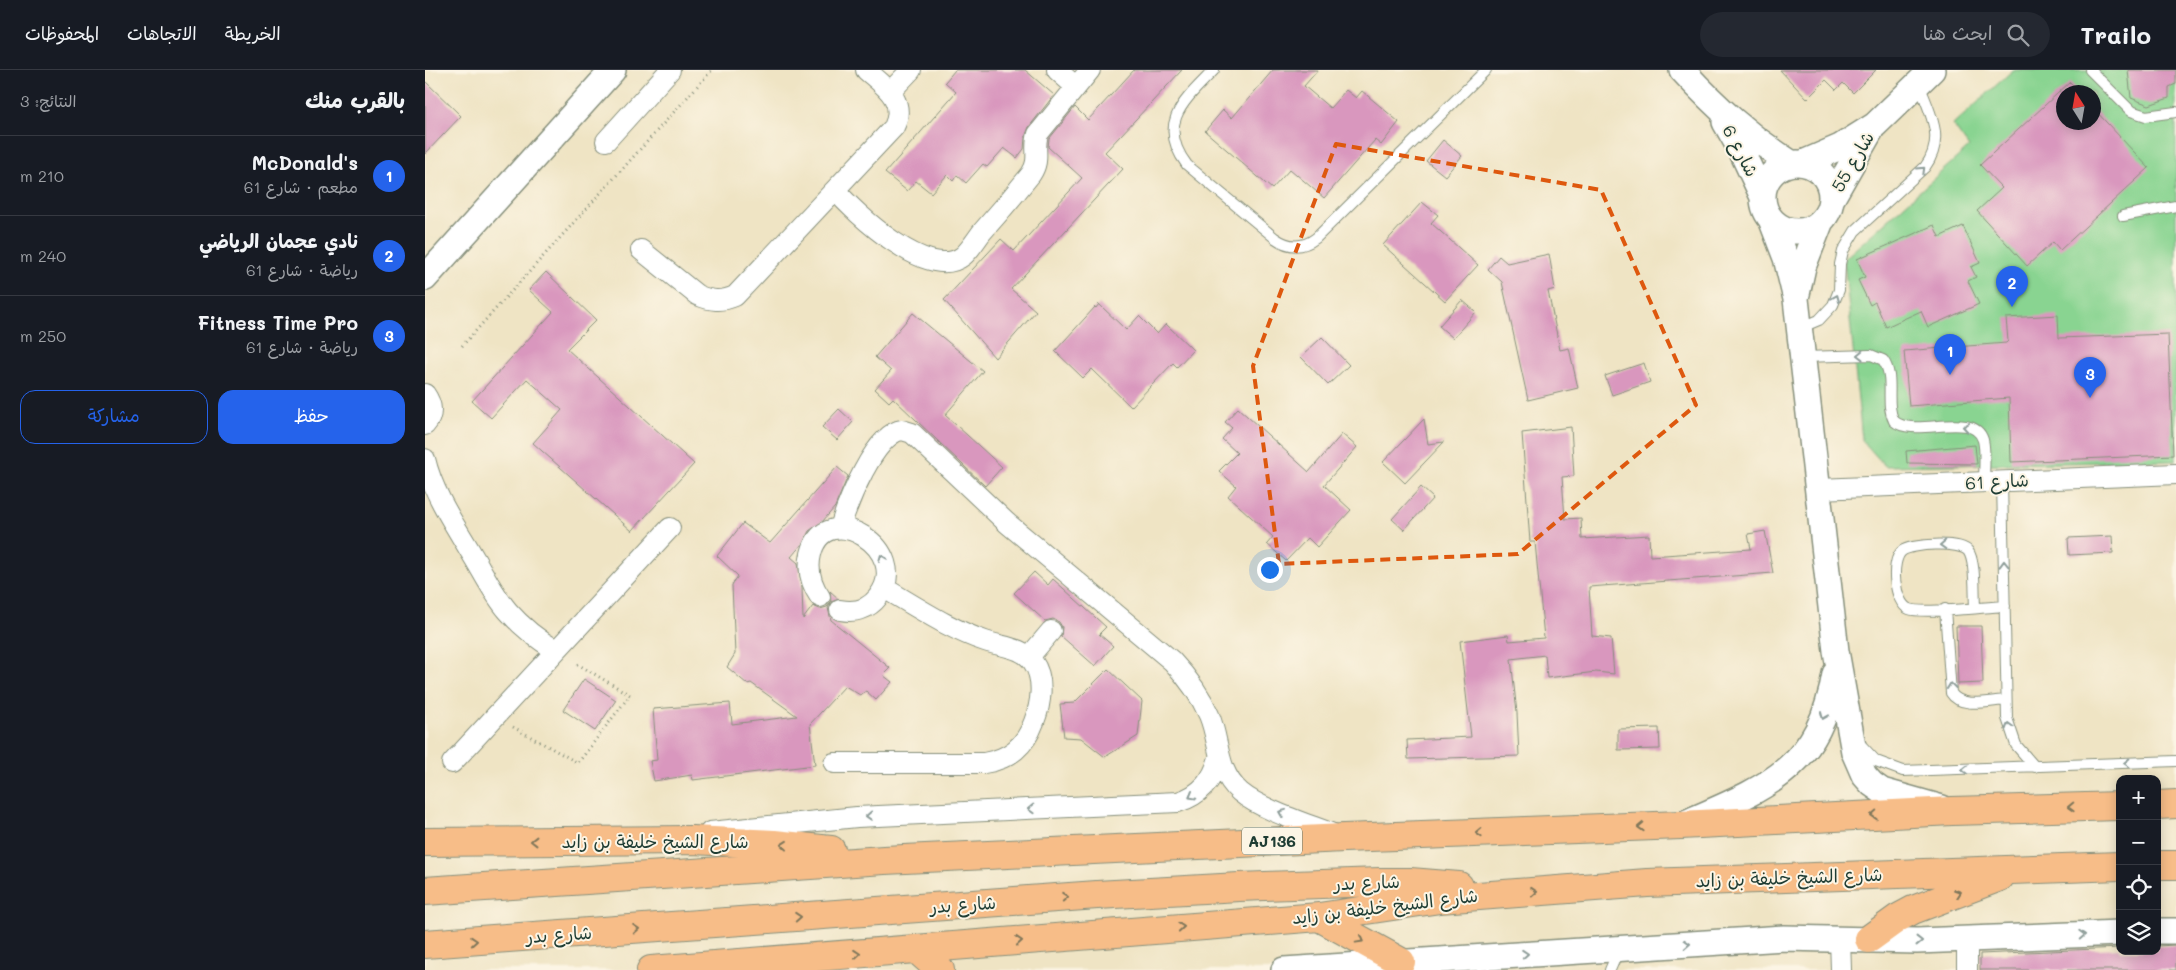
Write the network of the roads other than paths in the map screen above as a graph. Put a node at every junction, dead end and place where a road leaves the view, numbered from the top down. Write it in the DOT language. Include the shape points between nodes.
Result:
graph roads {
  1 [pos="613,70"];
  2 [pos="670,70"];
  3 [pos="866,70"];
  4 [pos="911,70"];
  5 [pos="1057,70"];
  6 [pos="1090,70"];
  7 [pos="1214,70"];
  8 [pos="1486,70"];
  9 [pos="1682,70"];
  10 [pos="2090,70"];
  11 [pos="1925,76"];
  12 [pos="1076,87"];
  13 [pos="890,92"];
  14 [pos="1715,105"];
  15 [pos="2176,112"];
  16 [pos="1875,124"];
  17 [pos="606,141"];
  18 [pos="1797,163"];
  19 [pos="835,190"];
  20 [pos="2176,206"];
  21 [pos="1767,208"];
  22 [pos="1826,210"];
  23 [pos="2123,216"];
  24 [pos="641,250"];
  25 [pos="425,278"];
  26 [pos="1796,299"];
  27 [pos="1800,328"];
  28 [pos="1803,357"];
  29 [pos="425,394"];
  30 [pos="425,425"];
  31 [pos="425,459"];
  32 [pos="2176,474"];
  33 [pos="1993,482"];
  34 [pos="1819,489"];
  35 [pos="670,528"];
  36 [pos="840,528"];
  37 [pos="884,588"];
  38 [pos="820,597"];
  39 [pos="2005,606"];
  40 [pos="1975,607"];
  41 [pos="1945,609"];
  42 [pos="841,610"];
  43 [pos="1051,631"];
  44 [pos="556,650"];
  45 [pos="1836,652"];
  46 [pos="1029,657"];
  47 [pos="2006,700"];
  48 [pos="1849,727"];
  49 [pos="1219,758"];
  50 [pos="2176,761"];
  51 [pos="452,763"];
  52 [pos="834,763"];
  53 [pos="2035,767"];
  54 [pos="2176,804"];
  55 [pos="2161,805"];
  56 [pos="2116,806"];
  57 [pos="1952,811"];
  58 [pos="1681,825"];
  59 [pos="1343,838"];
  60 [pos="652,841"];
  61 [pos="425,842"];
  62 [pos="884,860"];
  63 [pos="2161,865"];
  64 [pos="2176,865"];
  65 [pos="2116,866"];
  66 [pos="2023,869"];
  67 [pos="425,890"];
  68 [pos="1501,894"];
  69 [pos="1319,917"];
  70 [pos="2176,931"];
  71 [pos="2161,932"];
  72 [pos="2116,933"];
  73 [pos="1840,938"];
  74 [pos="1869,939"];
  75 [pos="1967,940"];
  76 [pos="425,944"];
  77 [pos="916,949"];
  78 [pos="1615,959"];
  79 [pos="1401,962"];
  80 [pos="651,970"];
  81 [pos="940,970"];
  82 [pos="1284,970"];
  83 [pos="1841,970"];
  84 [pos="1967,970"];
  1 -- 25 [label="street"];
  2 -- 17 [label="street"];
  3 -- 13 [label="street"];
  4 -- 13 [label="street"];
  5 -- 12 [label="street"];
  6 -- 12 [label="street"];
  7 -- 8 [label="lane" via="1181,104 1177,114 1173,134 1180,156 1275,238 1290,246 1316,238"];
  9 -- 14 [label="street, شارع 6"];
  10 -- 15 [label="lane" via="2131,112 2146,116"];
  11 -- 16 [label="street, شارع 55"];
  27 -- 11 [label="lane, one-way" via="1819,320 1833,305 1839,290 1843,251 1855,231 1931,159 1936,144 1935,129"];
  12 -- 19 [label="street" via="1037,134 1037,163 1031,174 962,256 940,262 900,245 865,221"];
  13 -- 19 [label="street" via="899,112 894,127"];
  14 -- 18 [label="street, شارع 6" via="1751,136"];
  14 -- 21 [label="street, شارع 6" via="1741,150"];
  16 -- 18 [label="street, شارع 55" via="1840,147"];
  16 -- 22 [label="street, شارع 55"];
  18 -- 21 [label="street" via="1780,167 1771,175 1765,185"];
  18 -- 22 [label="street" via="1821,172 1827,180"];
  19 -- 24 [label="street" via="743,290 726,300 706,299 697,294"];
  20 -- 23 [label="lane"];
  21 -- 22 [label="street" via="1780,226 1790,230 1812,227"];
  21 -- 26 [label="street, شارع 6" via="1786,258"];
  22 -- 26 [label="street, شارع 55" via="1803,267"];
  26 -- 27 [label="street"];
  27 -- 28 [label="street"];
  33 -- 28 [label="lane, one-way" via="1979,431 1963,425 1904,427 1894,421 1890,410 1889,372 1883,360 1871,355"];
  28 -- 34 [label="street"];
  29 -- 30 [label="street" via="431,406"];
  31 -- 44 [label="street" via="445,510 494,592 524,627"];
  32 -- 33 [label="street, شارع 61"];
  33 -- 34 [label="street, شارع 61"];
  39 -- 33 [label="lane, one-way"];
  34 -- 45 [label="street"];
  35 -- 44 [label="street"];
  37 -- 36 [label="street, one-way" via="885,567 877,547 861,533"];
  36 -- 38 [label="street" via="823,534 812,548 810,574"];
  36 -- 49 [label="street" via="862,474 888,435 902,430 912,433 1007,523 1177,667 1209,715"];
  37 -- 42 [label="street" via="876,601 863,609"];
  37 -- 46 [label="street" via="952,628"];
  39 -- 40 [label="lane"];
  39 -- 47 [label="lane"];
  40 -- 41 [label="lane"];
  40 -- 41 [label="lane, one-way" via="1971,558 1964,548 1955,544 1905,549 1895,565 1903,606 1914,610"];
  47 -- 41 [label="lane, one-way" via="1963,702 1951,693"];
  43 -- 46 [label="street"];
  44 -- 51 [label="street"];
  45 -- 48 [label="street"];
  45 -- 58 [label="street, one-way" via="1836,671 1827,710 1800,757 1760,790"];
  46 -- 52 [label="street" via="1039,676 1035,721 1023,744 1005,758 984,763"];
  53 -- 47 [label="lane, one-way" via="2016,745 2010,732"];
  53 -- 48 [label="lane, one-way" via="1903,771 1876,761 1862,748"];
  48 -- 57 [label="street" via="1857,764 1872,784 1894,796"];
  59 -- 49 [label="street, one-way" via="1250,799 1231,782"];
  49 -- 60 [label="street, one-way" via="1212,778 1205,786 1188,799 1178,802 857,817 731,829"];
  50 -- 53 [label="lane, one-way"];
  54 -- 55 [label="main road"];
  56 -- 57 [label="main road, شارع الشيخ خليفة بن زايد / AJ136, one-way"];
  57 -- 58 [label="main road, شارع الشيخ خليفة بن زايد / AJ136, one-way"];
  58 -- 59 [label="main road, شارع الشيخ خليفة بن زايد / AJ136, one-way"];
  59 -- 62 [label="main road, شارع الشيخ خليفة بن زايد / AJ136"];
  60 -- 61 [label="main road, شارع الشيخ خليفة بن زايد, one-way"];
  62 -- 60 [label="main road, شارع الشيخ خليفة بن زايد, one-way" via="774,844"];
  62 -- 67 [label="main road, شارع الشيخ خليفة بن زايد / AJ136"];
  63 -- 64 [label="main road"];
  65 -- 66 [label="main road, شارع الشيخ خليفة بن زايد"];
  68 -- 66 [label="main road, شارع الشيخ خليفة بن زايد, one-way" via="1647,884"];
  74 -- 66 [label="main road, one-way" via="1913,910"];
  68 -- 69 [label="main road, شارع الشيخ خليفة بن زايد" via="1440,899"];
  76 -- 68 [label="main road, شارع بدر, one-way" via="1239,887 1410,882 1441,883"];
  77 -- 69 [label="main road, شارع الشيخ خليفة بن زايد, one-way"];
  69 -- 79 [label="main road, one-way"];
  70 -- 71 [label="street"];
  75 -- 72 [label="street, one-way"];
  73 -- 74 [label="street"];
  78 -- 73 [label="street, one-way" via="1784,938"];
  73 -- 83 [label="street"];
  74 -- 75 [label="street, one-way"];
  75 -- 84 [label="street"];
  80 -- 77 [label="main road, شارع الشيخ خليفة بن زايد, one-way"];
  77 -- 81 [label="main road"];
  79 -- 78 [label="street, one-way"];
  79 -- 82 [label="street"];
}
